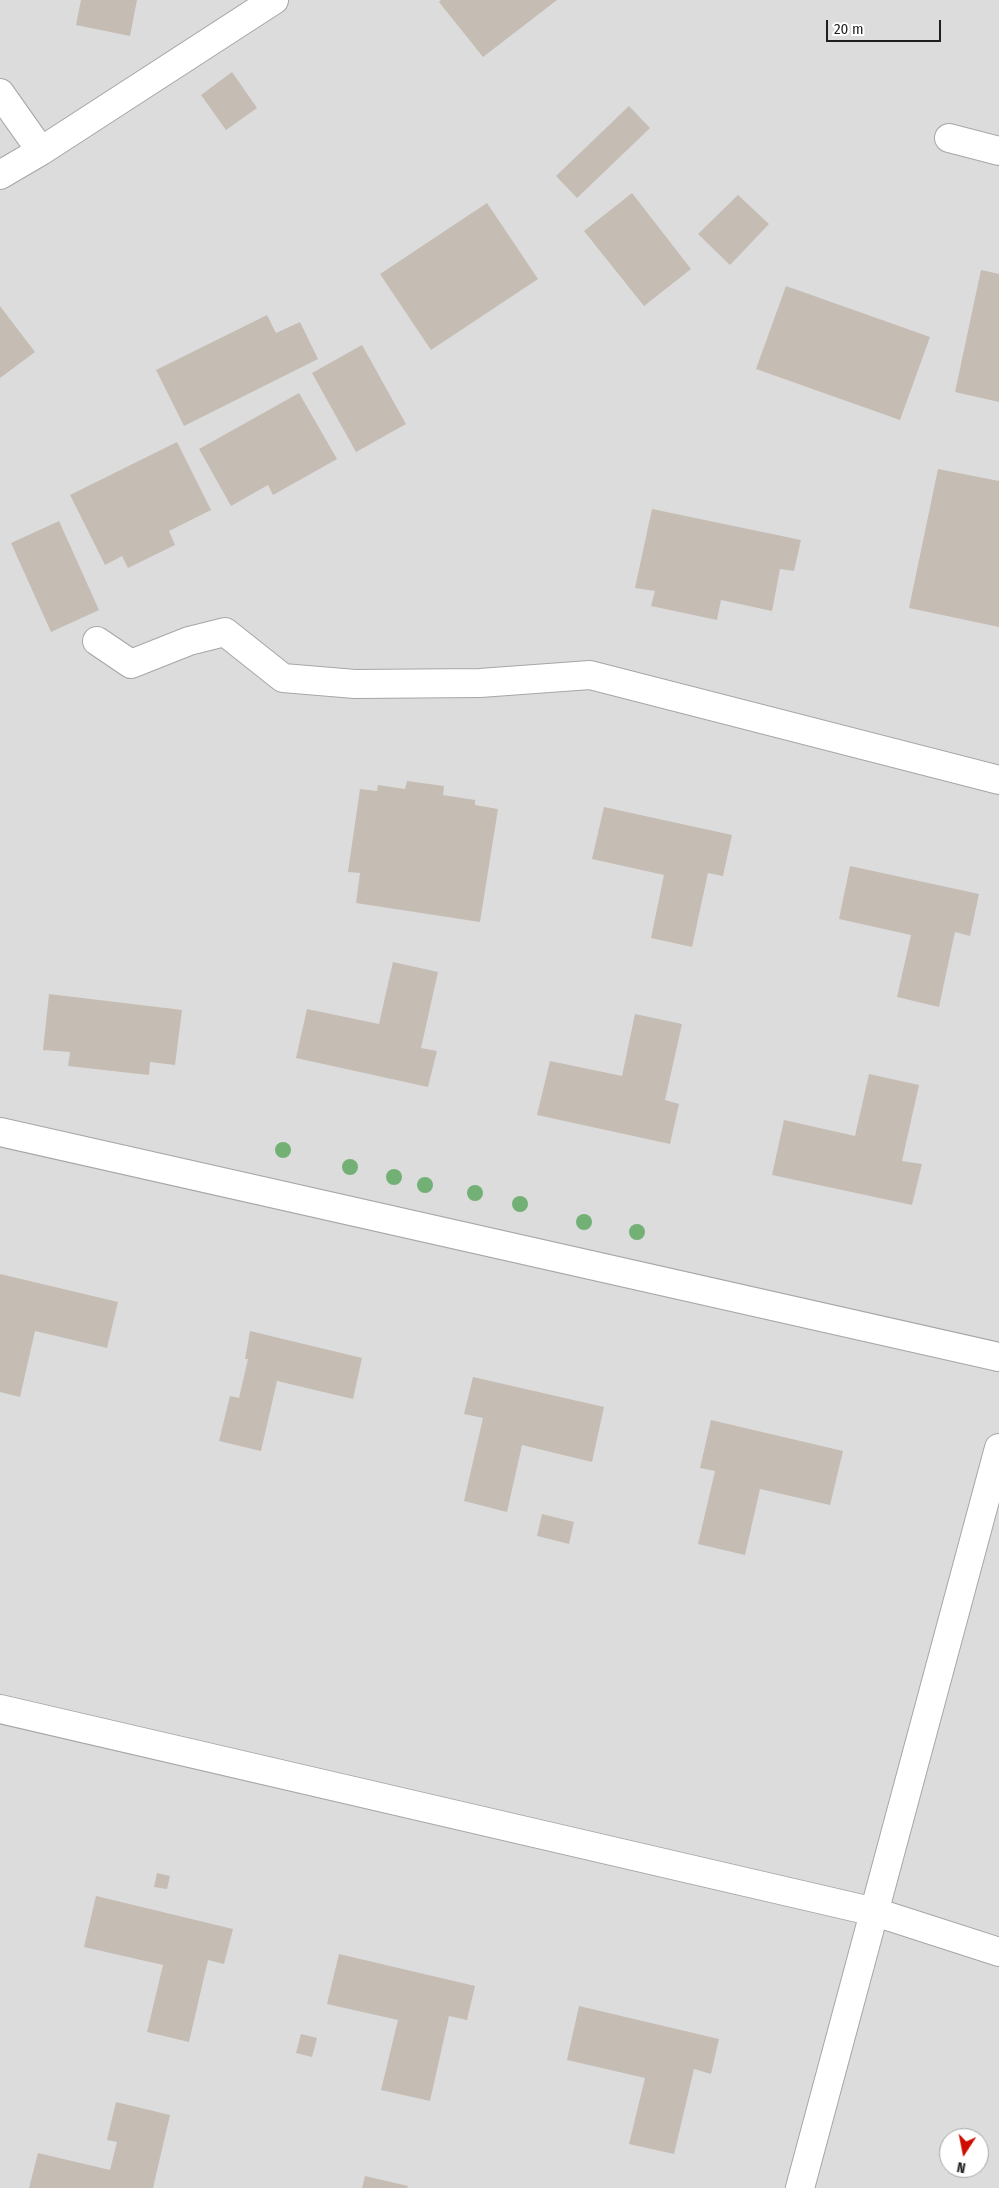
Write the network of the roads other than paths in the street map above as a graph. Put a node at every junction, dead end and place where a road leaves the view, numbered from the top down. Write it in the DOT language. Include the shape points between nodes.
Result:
graph roads {
  1 [pos="274,0"];
  2 [pos="0,94"];
  3 [pos="949,138"];
  4 [pos="42,151"];
  5 [pos="999,151"];
  6 [pos="0,175"];
  7 [pos="97,641"];
  8 [pos="999,780"];
  9 [pos="0,1132"];
  10 [pos="999,1357"];
  11 [pos="999,1448"];
  12 [pos="0,1709"];
  13 [pos="875,1912"];
  14 [pos="999,1952"];
  15 [pos="800,2188"];
  1 -- 4 [label="street"];
  2 -- 4 [label="street"];
  3 -- 5 [label="street"];
  4 -- 6 [label="street"];
  7 -- 8 [label="street" via="131,664 189,641 225,632 283,678 346,683 480,682 590,676"];
  9 -- 10 [label="street"];
  11 -- 13 [label="street"];
  12 -- 13 [label="street"];
  13 -- 14 [label="street"];
  13 -- 15 [label="street"];
}
